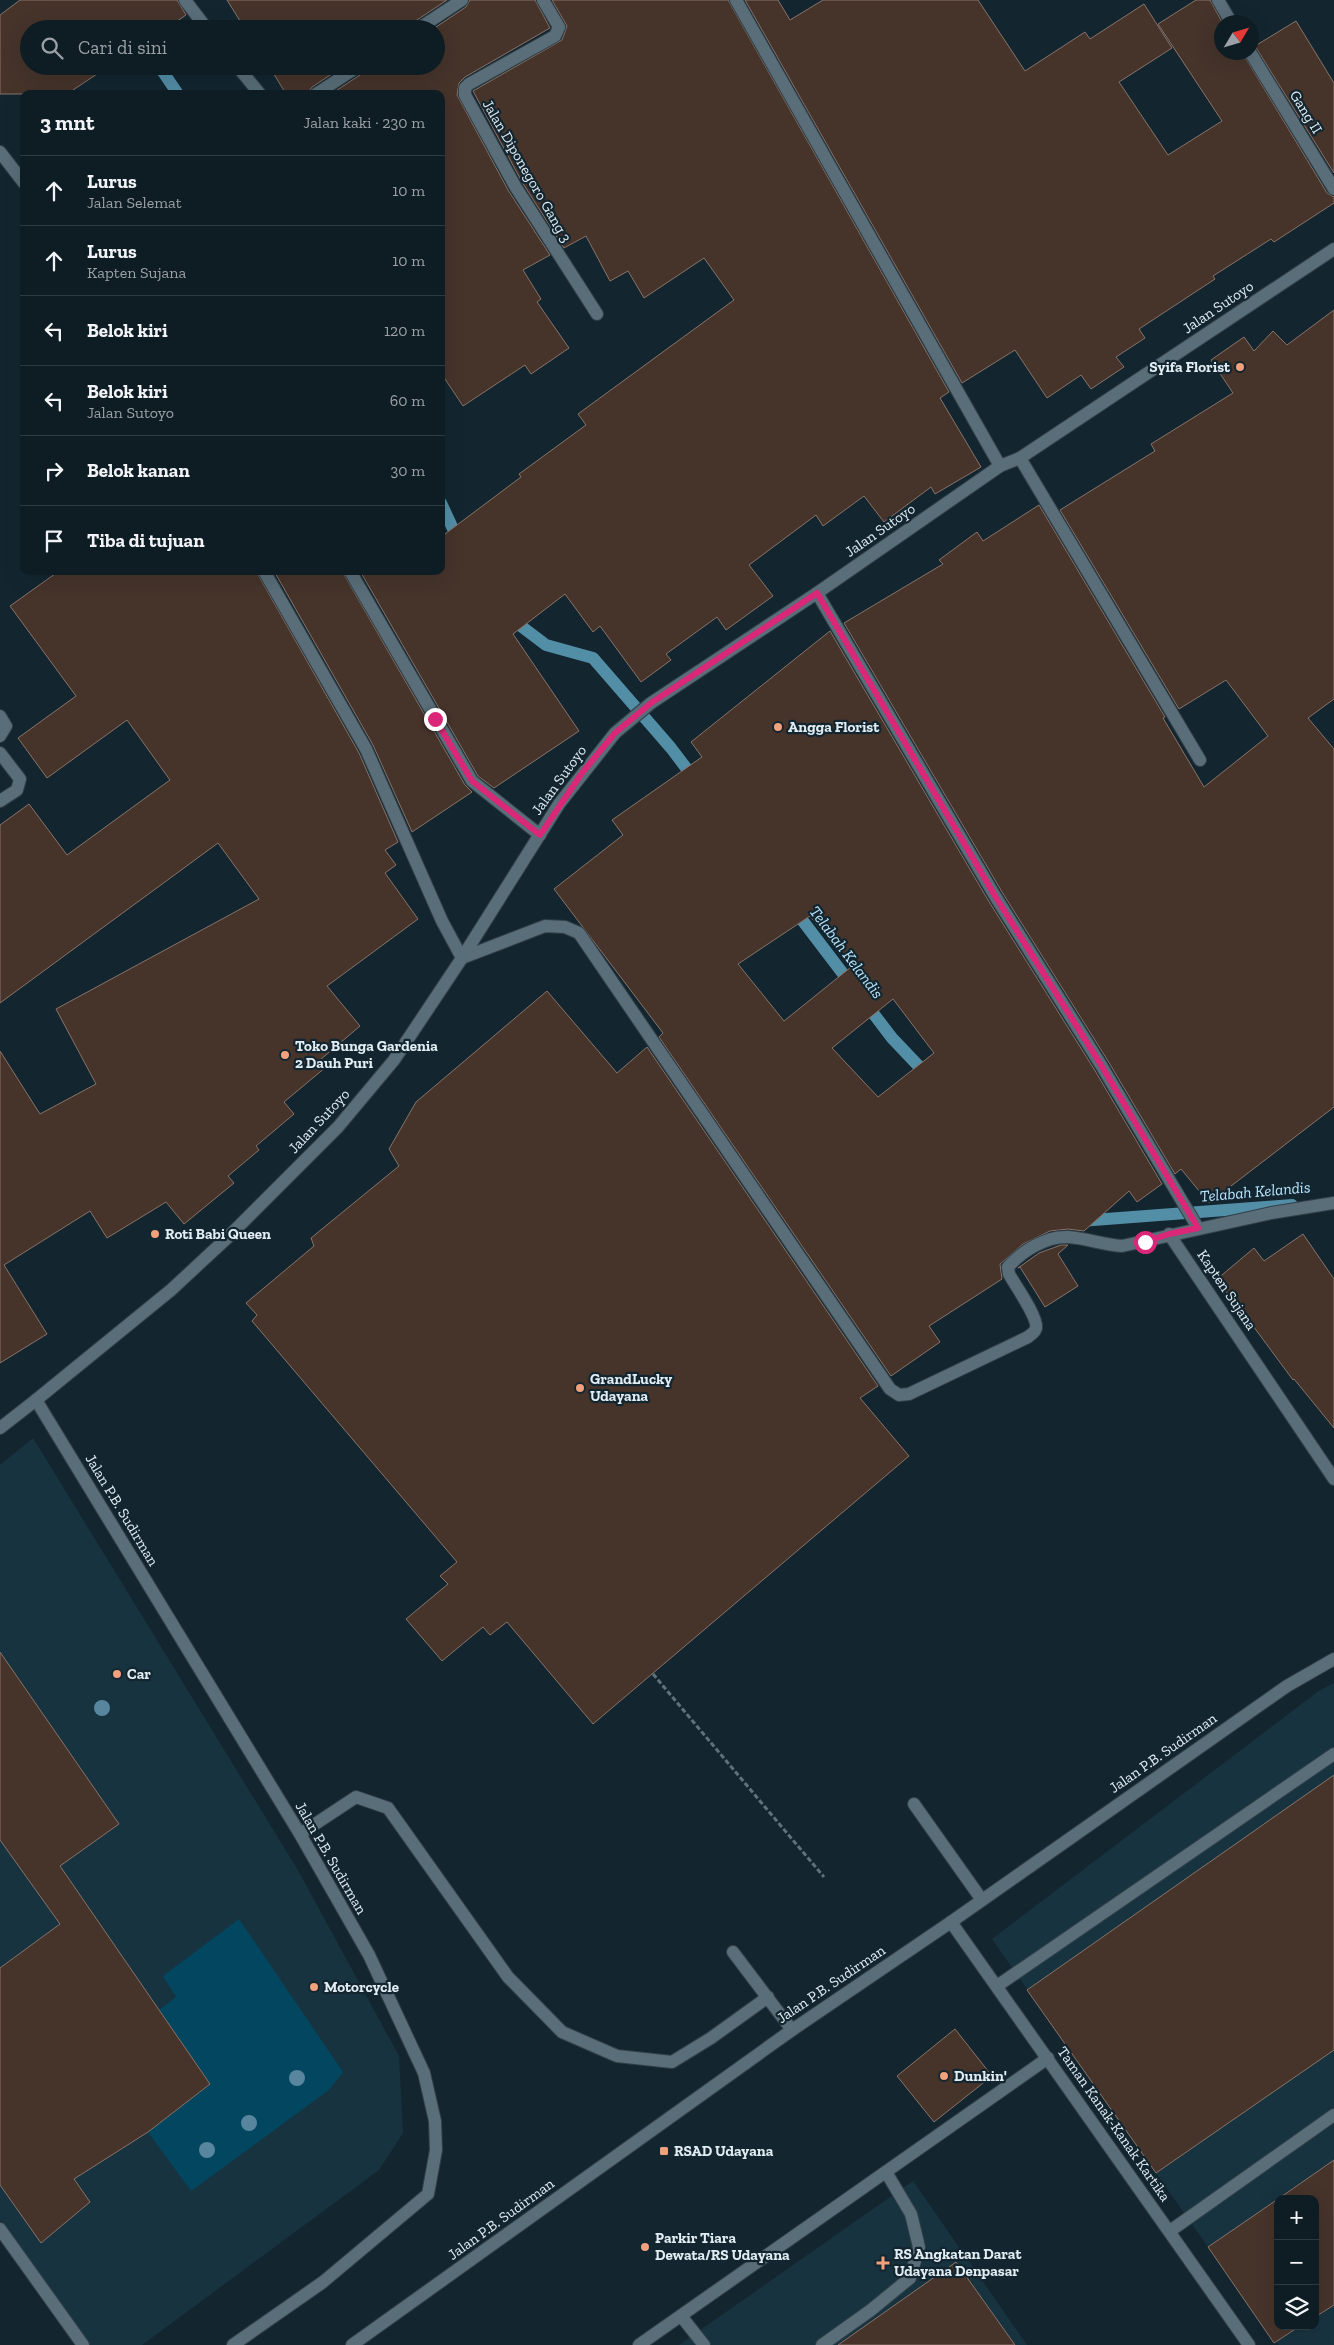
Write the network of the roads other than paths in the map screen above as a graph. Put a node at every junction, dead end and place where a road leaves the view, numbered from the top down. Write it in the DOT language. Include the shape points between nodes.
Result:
graph roads {
  1 [pos="185,0"];
  2 [pos="462,0"];
  3 [pos="543,0"];
  4 [pos="736,0"];
  5 [pos="1218,0"];
  6 [pos="1227,15"];
  7 [pos="200,20"];
  8 [pos="432,20"];
  9 [pos="1255,60"];
  10 [pos="244,75"];
  11 [pos="345,75"];
  12 [pos="257,90"];
  13 [pos="322,90"];
  14 [pos="0,152"];
  15 [pos="20,179"];
  16 [pos="1334,190"];
  17 [pos="1334,249"];
  18 [pos="597,314"];
  19 [pos="1020,458"];
  20 [pos="1000,466"];
  21 [pos="266,575"];
  22 [pos="352,575"];
  23 [pos="817,593"];
  24 [pos="0,716"];
  25 [pos="0,736"];
  26 [pos="0,754"];
  27 [pos="1200,760"];
  28 [pos="0,801"];
  29 [pos="540,835"];
  30 [pos="462,958"];
  31 [pos="1334,1203"];
  32 [pos="1195,1223"];
  33 [pos="1169,1234"];
  34 [pos="36,1400"];
  35 [pos="0,1428"];
  36 [pos="1334,1479"];
  37 [pos="1334,1659"];
  38 [pos="1334,1754"];
  39 [pos="914,1804"];
  40 [pos="300,1834"];
  41 [pos="982,1900"];
  42 [pos="951,1922"];
  43 [pos="733,1952"];
  44 [pos="997,1986"];
  45 [pos="768,1997"];
  46 [pos="792,2030"];
  47 [pos="1048,2058"];
  48 [pos="1334,2115"];
  49 [pos="886,2172"];
  50 [pos="0,2229"];
  51 [pos="1170,2231"];
  52 [pos="681,2316"];
  53 [pos="83,2345"];
  54 [pos="233,2345"];
  55 [pos="352,2345"];
  56 [pos="640,2345"];
  57 [pos="704,2345"];
  58 [pos="822,2345"];
  59 [pos="1249,2345"];
  1 -- 7 [label="street"];
  2 -- 8 [label="street"];
  3 -- 18 [label="street, Jalan Diponegoro Gang 3" via="558,26 555,36 469,84 465,95 515,186"];
  4 -- 20 [label="street"];
  5 -- 6 [label="street"];
  9 -- 16 [label="street, Gang II"];
  10 -- 12 [label="street"];
  11 -- 13 [label="street"];
  14 -- 15 [label="street"];
  17 -- 19 [label="street, Jalan Sutoyo"];
  19 -- 20 [label="street, Jalan Sutoyo"];
  19 -- 27 [label="street"];
  20 -- 23 [label="street, Jalan Sutoyo"];
  21 -- 30 [label="street" via="366,749 442,921"];
  22 -- 29 [label="street" via="472,781"];
  23 -- 29 [label="street, Jalan Sutoyo" via="651,703 615,733 582,773"];
  23 -- 32 [label="street" via="995,896"];
  24 -- 25 [label="street" via="6,726"];
  26 -- 28 [label="street" via="20,779 17,790"];
  29 -- 30 [label="street, Jalan Sutoyo"];
  30 -- 33 [label="street" via="545,926 565,927 579,933 890,1389 899,1395 909,1394 1035,1332 1034,1317 1008,1267 1034,1246 1068,1237 1122,1246"];
  30 -- 34 [label="street, Jalan Sutoyo" via="394,1060 338,1127 172,1290"];
  31 -- 32 [label="street, Kapten Sujana"];
  32 -- 33 [label="street, Kapten Sujana"];
  33 -- 36 [label="street, Kapten Sujana"];
  34 -- 35 [label="street, Jalan Sutoyo"];
  34 -- 40 [label="street, Jalan P.B. Sudirman"];
  37 -- 41 [label="street, Jalan P.B. Sudirman" via="1287,1686"];
  38 -- 44 [label="street"];
  39 -- 41 [label="street"];
  40 -- 45 [label="street" via="356,1797 388,1808 508,1977 562,2032 617,2056 672,2062"];
  40 -- 54 [label="street, Jalan P.B. Sudirman" via="369,1955 424,2073 435,2121 436,2150 428,2194 323,2282"];
  41 -- 42 [label="street, Jalan P.B. Sudirman"];
  42 -- 44 [label="street, Taman Kanak-Kanak Kartika"];
  42 -- 46 [label="street, Jalan P.B. Sudirman"];
  43 -- 45 [label="street"];
  44 -- 47 [label="street, Taman Kanak-Kanak Kartika"];
  45 -- 46 [label="street"];
  46 -- 55 [label="street, Jalan P.B. Sudirman"];
  47 -- 49 [label="street"];
  47 -- 51 [label="street, Taman Kanak-Kanak Kartika"];
  48 -- 51 [label="street"];
  49 -- 52 [label="street"];
  49 -- 58 [label="street" via="910,2214 919,2247 910,2278"];
  50 -- 53 [label="street"];
  51 -- 59 [label="street, Taman Kanak-Kanak Kartika"];
  52 -- 56 [label="street"];
  52 -- 57 [label="street"];
}
